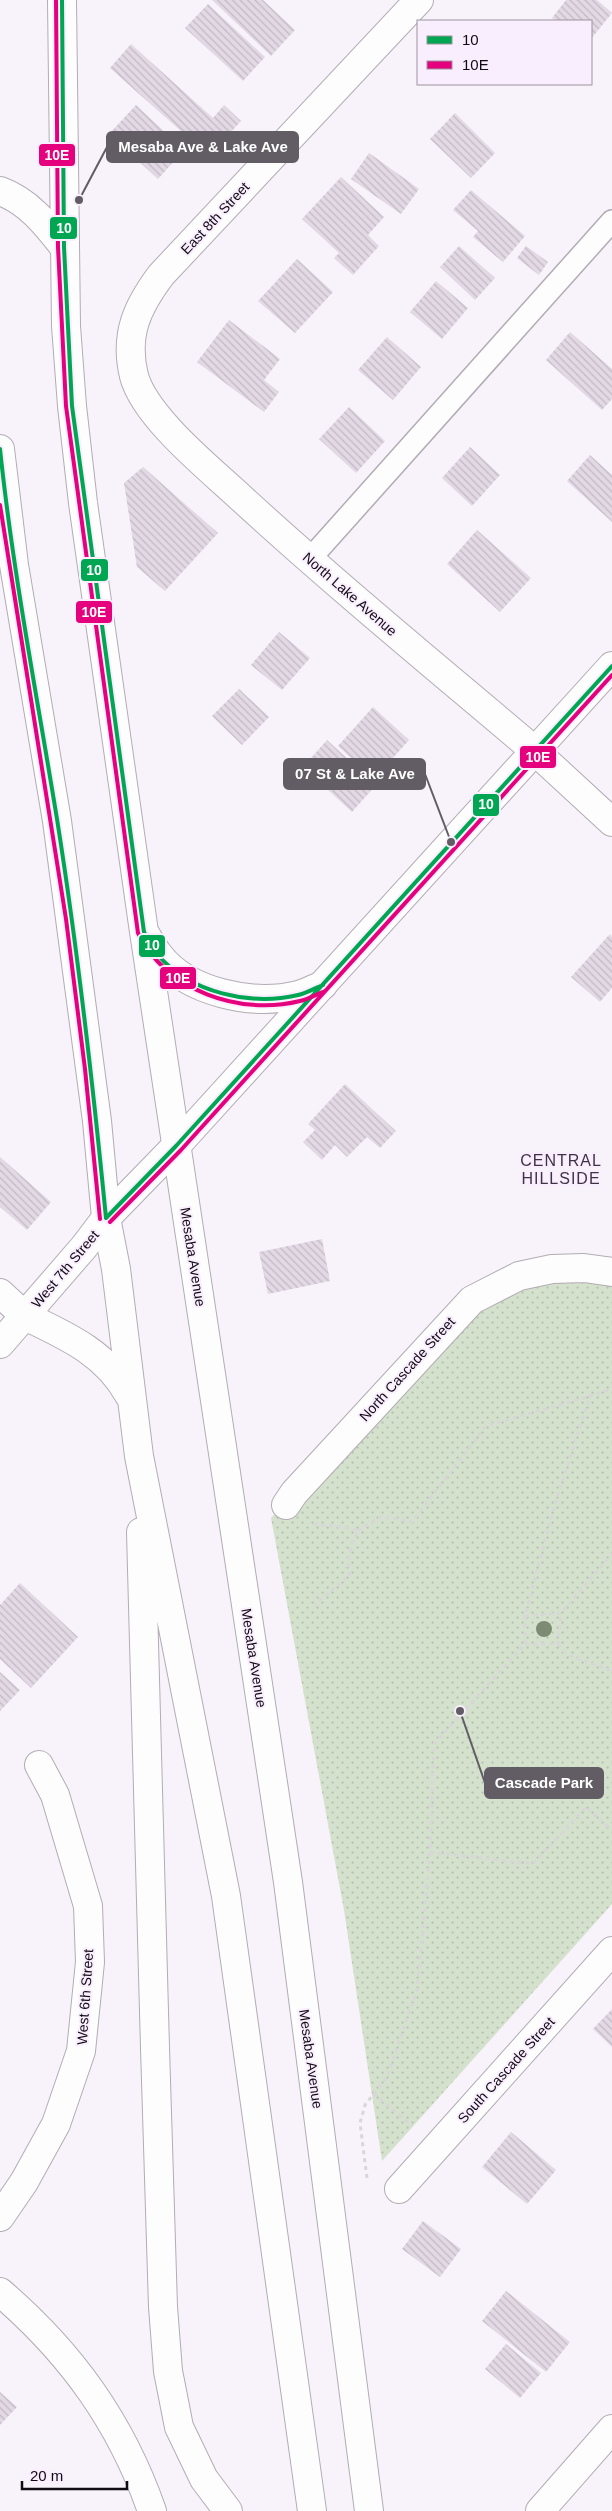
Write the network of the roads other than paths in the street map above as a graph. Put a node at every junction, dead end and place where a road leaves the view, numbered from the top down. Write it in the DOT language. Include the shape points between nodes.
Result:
graph roads {
  1 [pos="62,0"];
  2 [pos="419,0"];
  3 [pos="0,192"];
  4 [pos="612,221"];
  5 [pos="64,247"];
  6 [pos="132,338"];
  7 [pos="0,449"];
  8 [pos="309,560"];
  9 [pos="612,666"];
  10 [pos="535,751"];
  11 [pos="612,822"];
  12 [pos="144,932"];
  13 [pos="323,985"];
  14 [pos="176,1146"];
  15 [pos="106,1218"];
  16 [pos="612,1272"];
  17 [pos="0,1293"];
  18 [pos="25,1316"];
  19 [pos="0,1344"];
  20 [pos="132,1401"];
  21 [pos="139,1456"];
  22 [pos="286,1506"];
  23 [pos="39,1765"];
  24 [pos="612,1951"];
  25 [pos="399,2189"];
  26 [pos="0,2217"];
  27 [pos="0,2292"];
  28 [pos="612,2430"];
  29 [pos="152,2511"];
  30 [pos="228,2511"];
  31 [pos="312,2511"];
  32 [pos="369,2511"];
  33 [pos="540,2511"];
  1 -- 5 [label="main road, Mesaba Avenue"];
  2 -- 6 [label="main road, East 8th Street" via="161,275 143,299 134,319"];
  3 -- 5 [label="main road" via="33,210"];
  4 -- 8 [label="lane"];
  5 -- 12 [label="main road, Mesaba Avenue" via="74,426"];
  6 -- 8 [label="main road, North Lake Avenue" via="134,377 160,420"];
  7 -- 15 [label="main road" via="14,565 58,821 97,1121"];
  8 -- 10 [label="main road, North Lake Avenue"];
  9 -- 10 [label="main road, West 7th Street"];
  10 -- 11 [label="main road, North Lake Avenue"];
  10 -- 13 [label="main road, West 7th Street"];
  12 -- 13 [label="main road" via="159,956 176,971 201,986 221,992 249,998 275,998 299,995"];
  12 -- 14 [label="main road, Mesaba Avenue"];
  13 -- 14 [label="main road, West 7th Street"];
  14 -- 15 [label="main road, West 7th Street"];
  14 -- 32 [label="main road, Mesaba Avenue" via="288,1882"];
  15 -- 18 [label="main road, West 7th Street"];
  15 -- 20 [label="main road" via="116,1269"];
  16 -- 22 [label="main road, North Cascade Street" via="584,1268 552,1269 519,1276 472,1300 294,1493"];
  17 -- 18 [label="main road"];
  18 -- 19 [label="main road, West 7th Street"];
  18 -- 20 [label="main road" via="71,1338 100,1357 119,1377"];
  20 -- 21 [label="main road"];
  21 -- 30 [label="main road" via="154,2048 168,2371 179,2427 204,2479"];
  21 -- 31 [label="main road" via="226,1896"];
  23 -- 26 [label="main road, West 6th Street" via="56,1794 88,1906 90,1962 81,2051 56,2124 24,2182"];
  24 -- 25 [label="main road, South Cascade Street"];
  27 -- 29 [label="main road" via="29,2317 72,2363 106,2410"];
  28 -- 33 [label="main road"];
}
